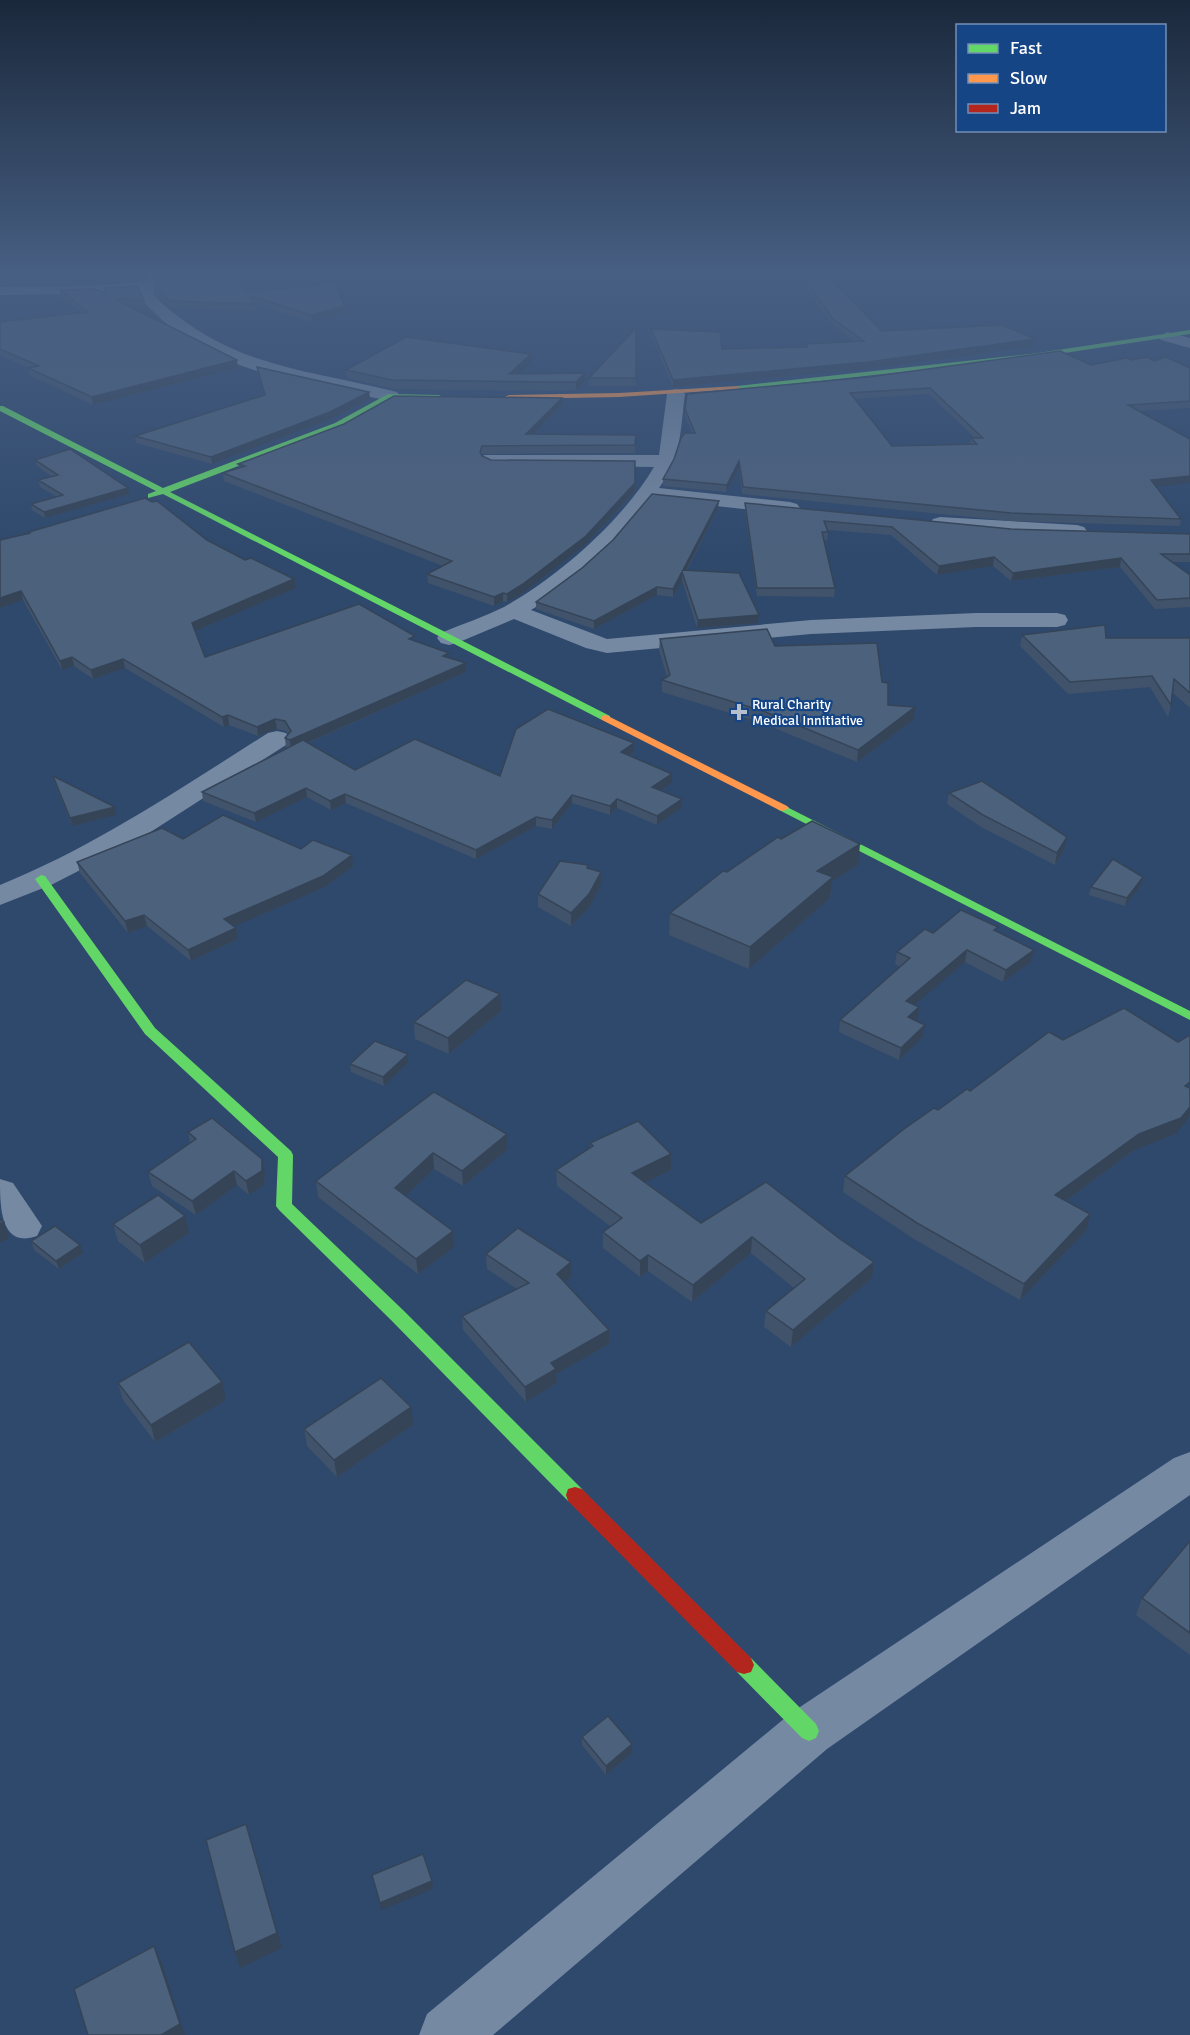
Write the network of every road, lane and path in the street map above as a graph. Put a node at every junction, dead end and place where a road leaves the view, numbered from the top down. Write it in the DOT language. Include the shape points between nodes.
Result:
graph roads {
  1 [pos="257,366"];
  2 [pos="945,366"];
  3 [pos="676,394"];
  4 [pos="391,396"];
  5 [pos="450,397"];
  6 [pos="496,397"];
  7 [pos="0,408"];
  8 [pos="491,459"];
  9 [pos="666,461"];
  10 [pos="164,492"];
  11 [pos="646,493"];
  12 [pos="142,499"];
  13 [pos="807,509"];
  14 [pos="921,521"];
  15 [pos="1094,532"];
  16 [pos="514,611"];
  17 [pos="1057,620"];
  18 [pos="449,638"];
  19 [pos="277,739"];
  20 [pos="41,879"];
  21 [pos="0,896"];
  22 [pos="1190,1016"];
  23 [pos="0,1192"];
  24 [pos="23,1226"];
  25 [pos="1190,1471"];
  26 [pos="809,1731"];
  27 [pos="447,2035"];
  1 -- 4 [label="street"];
  2 -- 3 [label="street"];
  3 -- 6 [label="street"];
  3 -- 9 [label="street"];
  4 -- 5 [label="street"];
  4 -- 10 [label="street" via="338,425"];
  7 -- 10 [label="street"];
  8 -- 9 [label="street"];
  9 -- 11 [label="street"];
  10 -- 12 [label="street"];
  10 -- 18 [label="street"];
  11 -- 13 [label="street"];
  11 -- 16 [label="street" via="561,579"];
  14 -- 15 [label="street"];
  16 -- 17 [label="street" via="607,646 811,627"];
  16 -- 18 [label="street"];
  18 -- 22 [label="street"];
  19 -- 20 [label="street" via="125,836"];
  20 -- 21 [label="street"];
  20 -- 26 [label="street" via="150,1031 286,1155 284,1206"];
  23 -- 24 [label="street"];
  25 -- 26 [label="street"];
  26 -- 27 [label="street"];
}
